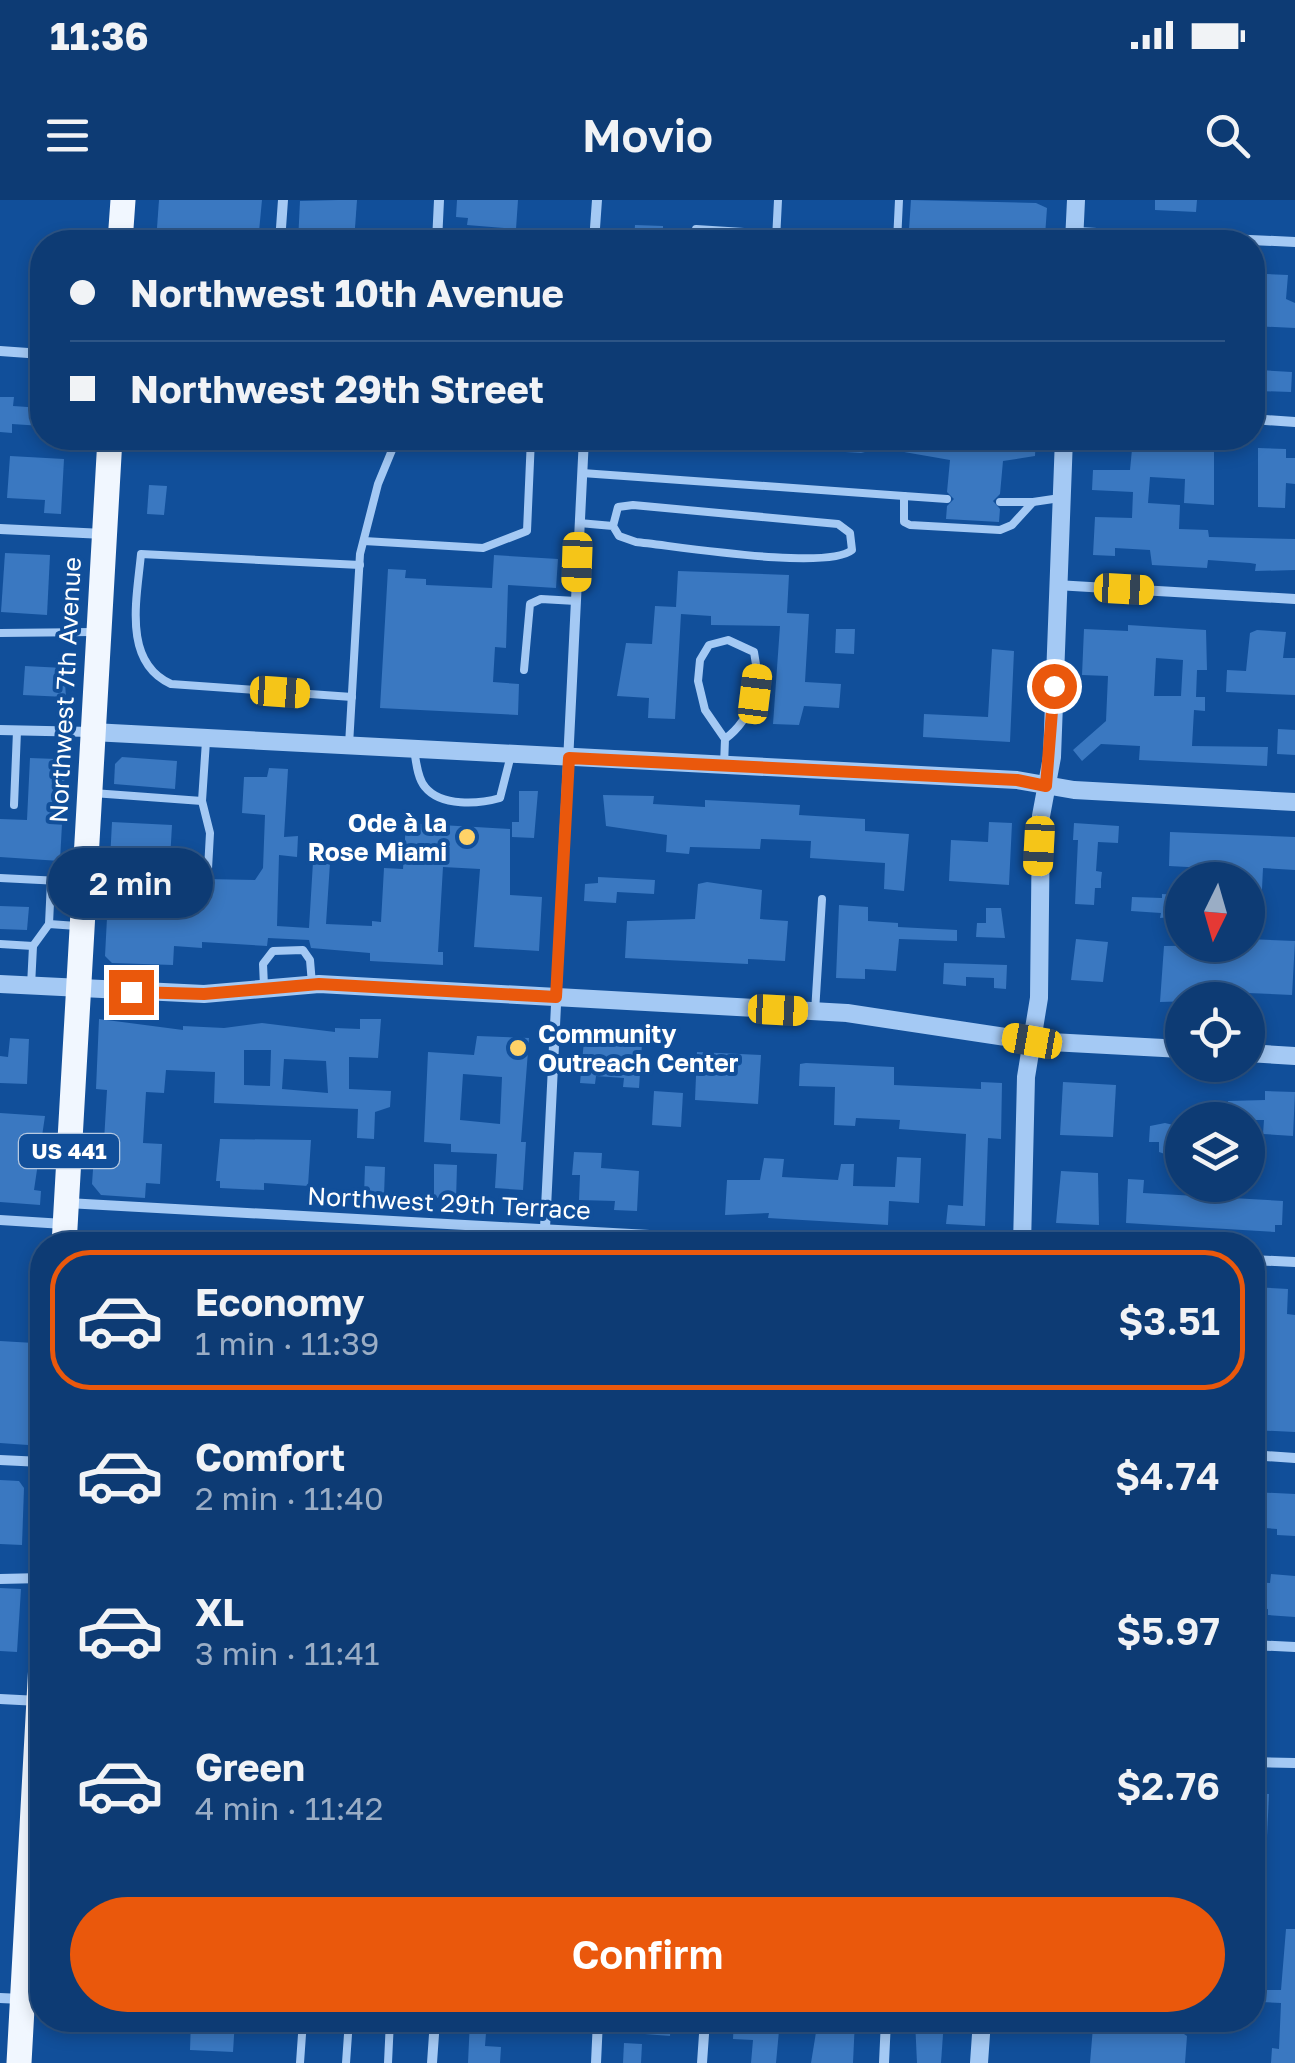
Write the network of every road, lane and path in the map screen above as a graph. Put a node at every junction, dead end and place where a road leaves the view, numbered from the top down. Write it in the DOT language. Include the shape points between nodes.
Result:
graph roads {
  1 [pos="122,200"];
  2 [pos="282,200"];
  3 [pos="439,200"];
  4 [pos="597,200"];
  5 [pos="778,200"];
  6 [pos="899,200"];
  7 [pos="1076,200"];
  8 [pos="121,230"];
  9 [pos="281,230"];
  10 [pos="438,230"];
  11 [pos="595,230"];
  12 [pos="777,230"];
  13 [pos="898,230"];
  14 [pos="1074,230"];
  15 [pos="1265,241"];
  16 [pos="1295,242"];
  17 [pos="0,351"];
  18 [pos="30,353"];
  19 [pos="1265,420"];
  20 [pos="1295,422"];
  21 [pos="109,450"];
  22 [pos="393,450"];
  23 [pos="530,450"];
  24 [pos="583,450"];
  25 [pos="1063,450"];
  26 [pos="582,472"];
  27 [pos="904,496"];
  28 [pos="1060,498"];
  29 [pos="947,499"];
  30 [pos="1000,502"];
  31 [pos="1033,502"];
  32 [pos="579,523"];
  33 [pos="613,526"];
  34 [pos="0,529"];
  35 [pos="104,534"];
  36 [pos="364,540"];
  37 [pos="360,564"];
  38 [pos="1055,585"];
  39 [pos="1295,600"];
  40 [pos="576,601"];
  41 [pos="98,632"];
  42 [pos="0,633"];
  43 [pos="524,670"];
  44 [pos="352,698"];
  45 [pos="0,730"];
  46 [pos="17,731"];
  47 [pos="92,732"];
  48 [pos="206,736"];
  49 [pos="725,739"];
  50 [pos="348,745"];
  51 [pos="414,749"];
  52 [pos="511,755"];
  53 [pos="569,758"];
  54 [pos="724,766"];
  55 [pos="1046,786"];
  56 [pos="89,793"];
  57 [pos="202,801"];
  58 [pos="1295,802"];
  59 [pos="14,805"];
  60 [pos="208,869"];
  61 [pos="0,878"];
  62 [pos="51,880"];
  63 [pos="84,883"];
  64 [pos="822,898"];
  65 [pos="49,924"];
  66 [pos="81,926"];
  67 [pos="0,944"];
  68 [pos="33,946"];
  69 [pos="0,984"];
  70 [pos="312,984"];
  71 [pos="31,986"];
  72 [pos="78,989"];
  73 [pos="264,989"];
  74 [pos="556,997"];
  75 [pos="815,1012"];
  76 [pos="1032,1041"];
  77 [pos="1165,1048"];
  78 [pos="1265,1054"];
  79 [pos="1295,1056"];
  80 [pos="0,1220"];
  81 [pos="65,1224"];
  82 [pos="544,1228"];
  83 [pos="579,1232"];
  84 [pos="1022,1232"];
  85 [pos="1265,1261"];
  86 [pos="1295,1262"];
  87 [pos="1265,1456"];
  88 [pos="1295,1458"];
  89 [pos="0,1460"];
  90 [pos="30,1461"];
  91 [pos="0,1578"];
  92 [pos="30,1578"];
  93 [pos="1265,1645"];
  94 [pos="1295,1647"];
  95 [pos="0,1700"];
  96 [pos="30,1701"];
  97 [pos="1265,1762"];
  98 [pos="1295,1763"];
  99 [pos="30,1912"];
  100 [pos="11,1999"];
  101 [pos="301,2032"];
  102 [pos="348,2032"];
  103 [pos="389,2032"];
  104 [pos="434,2032"];
  105 [pos="597,2032"];
  106 [pos="704,2032"];
  107 [pos="885,2032"];
  108 [pos="981,2032"];
  109 [pos="20,2063"];
  110 [pos="300,2063"];
  111 [pos="346,2063"];
  112 [pos="388,2063"];
  113 [pos="432,2063"];
  114 [pos="596,2063"];
  115 [pos="702,2063"];
  116 [pos="884,2063"];
  117 [pos="979,2063"];
  1 -- 8 [label="main road"];
  2 -- 9 [label="street"];
  3 -- 10 [label="street"];
  4 -- 11 [label="street"];
  5 -- 12 [label="lane"];
  6 -- 13 [label="lane"];
  7 -- 14 [label="street"];
  15 -- 16 [label="street"];
  17 -- 18 [label="street"];
  19 -- 20 [label="street"];
  21 -- 35 [label="main road, Northwest 7th Avenue / US 441"];
  22 -- 36 [label="lane"];
  23 -- 36 [label="lane" via="527,531 483,548"];
  24 -- 26 [label="street"];
  25 -- 28 [label="street"];
  26 -- 27 [label="lane"];
  26 -- 32 [label="street"];
  27 -- 29 [label="lane"];
  27 -- 31 [label="lane" via="908,525 987,529 1012,525"];
  28 -- 31 [label="lane"];
  28 -- 38 [label="street"];
  30 -- 31 [label="lane"];
  32 -- 33 [label="lane"];
  32 -- 40 [label="street"];
  33 -- 33 [label="lane" via="636,542 779,557 844,557 852,550 850,532 838,524 633,505 618,507"];
  34 -- 35 [label="street"];
  35 -- 41 [label="main road, Northwest 7th Avenue / US 441"];
  36 -- 37 [label="lane"];
  37 -- 44 [label="lane"];
  37 -- 44 [label="lane" via="141,554 135,626 143,660 171,684"];
  38 -- 39 [label="street"];
  38 -- 55 [label="street"];
  40 -- 43 [label="lane" via="541,598 530,604"];
  40 -- 53 [label="street"];
  41 -- 42 [label="lane"];
  41 -- 47 [label="main road, Northwest 7th Avenue / US 441"];
  44 -- 50 [label="lane"];
  45 -- 46 [label="street"];
  46 -- 47 [label="street"];
  46 -- 59 [label="lane"];
  47 -- 48 [label="street"];
  47 -- 56 [label="main road, Northwest 7th Avenue / US 441"];
  48 -- 50 [label="street"];
  48 -- 57 [label="lane"];
  49 -- 49 [label="lane" via="748,713 758,670 754,652 728,640 708,646 698,680 705,710"];
  49 -- 54 [label="lane"];
  50 -- 51 [label="street"];
  51 -- 52 [label="street"];
  51 -- 52 [label="lane" via="425,788 457,801 500,798"];
  52 -- 53 [label="street"];
  53 -- 54 [label="street"];
  53 -- 74 [label="street"];
  54 -- 55 [label="street"];
  55 -- 58 [label="street"];
  55 -- 76 [label="street"];
  56 -- 57 [label="lane"];
  56 -- 63 [label="main road, Northwest 7th Avenue / US 441"];
  57 -- 60 [label="lane" via="210,833"];
  61 -- 62 [label="lane"];
  62 -- 63 [label="lane"];
  62 -- 65 [label="lane"];
  63 -- 66 [label="main road, Northwest 7th Avenue / US 441"];
  64 -- 75 [label="lane"];
  65 -- 66 [label="lane"];
  65 -- 68 [label="lane"];
  66 -- 72 [label="main road, Northwest 7th Avenue / US 441"];
  67 -- 68 [label="lane"];
  68 -- 71 [label="lane"];
  69 -- 71 [label="street"];
  70 -- 73 [label="street"];
  70 -- 73 [label="lane" via="303,950 273,951 263,964"];
  70 -- 74 [label="street"];
  71 -- 72 [label="street"];
  72 -- 73 [label="street"];
  72 -- 81 [label="main road, Northwest 7th Avenue / US 441"];
  74 -- 75 [label="street"];
  74 -- 82 [label="street"];
  75 -- 76 [label="street"];
  76 -- 77 [label="street"];
  76 -- 84 [label="street"];
  78 -- 79 [label="street"];
  80 -- 81 [label="street, Northwest 29th Terrace"];
  81 -- 82 [label="street, Northwest 29th Terrace"];
  82 -- 83 [label="street, Northwest 29th Terrace"];
  85 -- 86 [label="street"];
  87 -- 88 [label="street"];
  89 -- 90 [label="street"];
  91 -- 92 [label="street"];
  93 -- 94 [label="street"];
  95 -- 96 [label="street"];
  97 -- 98 [label="street"];
  99 -- 100 [label="main road"];
  100 -- 109 [label="main road"];
  101 -- 110 [label="lane"];
  102 -- 111 [label="lane"];
  103 -- 112 [label="lane"];
  104 -- 113 [label="street"];
  105 -- 114 [label="street"];
  106 -- 115 [label="street"];
  107 -- 116 [label="street"];
  108 -- 117 [label="street"];
}
